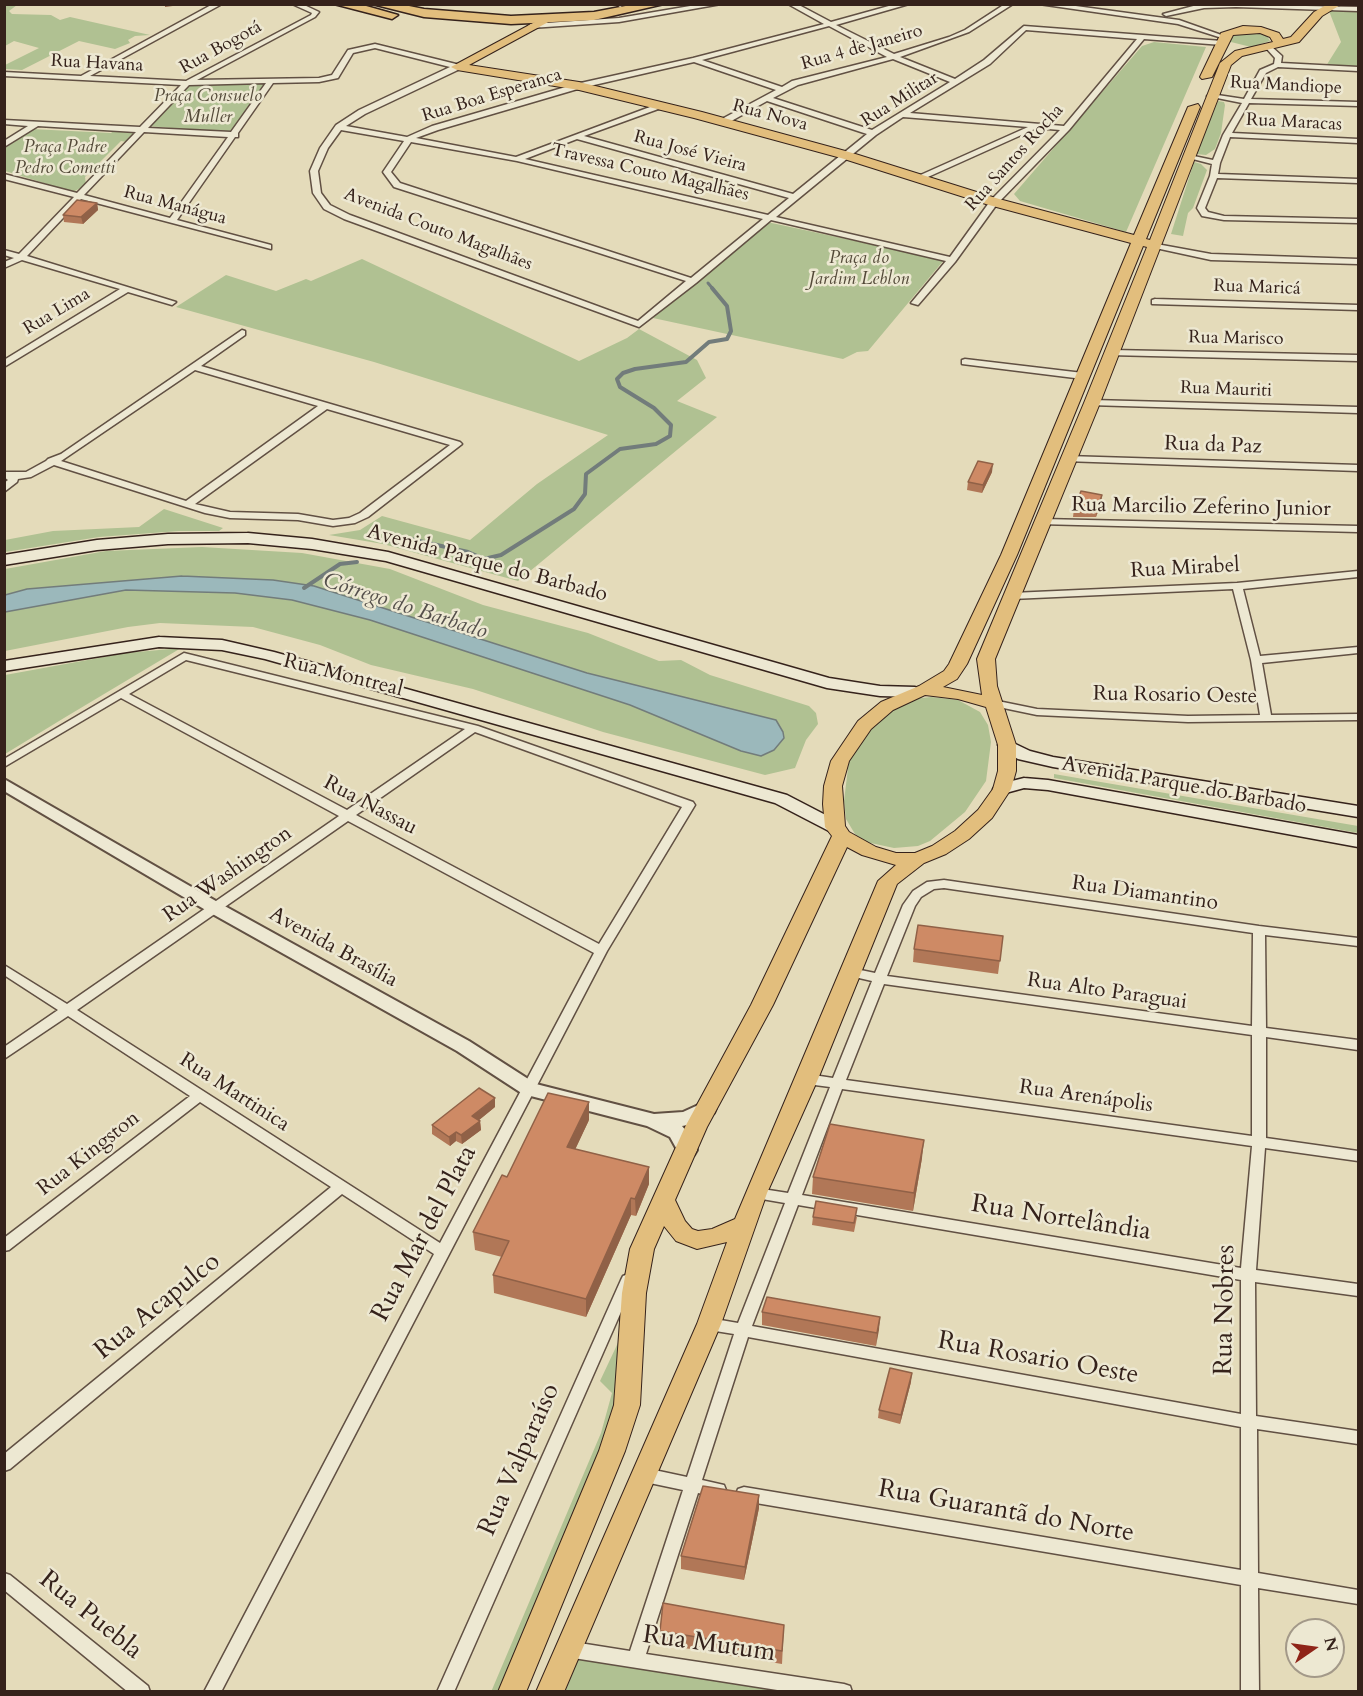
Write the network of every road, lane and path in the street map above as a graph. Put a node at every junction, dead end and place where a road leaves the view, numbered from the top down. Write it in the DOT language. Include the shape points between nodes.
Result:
graph roads {
  1 [pos="219,4"];
  2 [pos="295,4"];
  3 [pos="340,4"];
  4 [pos="378,4"];
  5 [pos="658,4"];
  6 [pos="718,4"];
  7 [pos="791,4"];
  8 [pos="906,4"];
  9 [pos="1010,4"];
  10 [pos="1042,4"];
  11 [pos="1337,4"];
  12 [pos="1236,5"];
  13 [pos="1280,6"];
  14 [pos="1358,6"];
  15 [pos="1323,10"];
  16 [pos="1166,14"];
  17 [pos="548,18"];
  18 [pos="832,25"];
  19 [pos="531,26"];
  20 [pos="512,30"];
  21 [pos="1142,37"];
  22 [pos="1223,40"];
  23 [pos="1275,46"];
  24 [pos="388,48"];
  25 [pos="1256,50"];
  26 [pos="893,57"];
  27 [pos="694,60"];
  28 [pos="1277,65"];
  29 [pos="457,67"];
  30 [pos="1359,69"];
  31 [pos="4,74"];
  32 [pos="81,78"];
  33 [pos="272,81"];
  34 [pos="956,82"];
  35 [pos="187,83"];
  36 [pos="579,86"];
  37 [pos="780,89"];
  38 [pos="1211,96"];
  39 [pos="765,98"];
  40 [pos="1245,101"];
  41 [pos="1359,104"];
  42 [pos="658,106"];
  43 [pos="902,115"];
  44 [pos="4,122"];
  45 [pos="723,122"];
  46 [pos="36,124"];
  47 [pos="339,127"];
  48 [pos="1034,127"];
  49 [pos="142,128"];
  50 [pos="1066,128"];
  51 [pos="873,132"];
  52 [pos="235,135"];
  53 [pos="1227,135"];
  54 [pos="578,137"];
  55 [pos="410,138"];
  56 [pos="1359,141"];
  57 [pos="4,145"];
  58 [pos="845,155"];
  59 [pos="1189,157"];
  60 [pos="517,159"];
  61 [pos="1216,163"];
  62 [pos="4,176"];
  63 [pos="1214,176"];
  64 [pos="919,178"];
  65 [pos="1359,181"];
  66 [pos="78,195"];
  67 [pos="794,197"];
  68 [pos="994,202"];
  69 [pos="768,218"];
  70 [pos="172,221"];
  71 [pos="1359,221"];
  72 [pos="1138,241"];
  73 [pos="1155,245"];
  74 [pos="268,247"];
  75 [pos="4,252"];
  76 [pos="21,257"];
  77 [pos="952,260"];
  78 [pos="1359,262"];
  79 [pos="4,266"];
  80 [pos="693,281"];
  81 [pos="127,289"];
  82 [pos="172,302"];
  83 [pos="1155,302"];
  84 [pos="915,303"];
  85 [pos="1359,308"];
  86 [pos="639,324"];
  87 [pos="242,333"];
  88 [pos="1112,352"];
  89 [pos="1359,358"];
  90 [pos="965,362"];
  91 [pos="4,364"];
  92 [pos="195,367"];
  93 [pos="1083,376"];
  94 [pos="1092,402"];
  95 [pos="326,405"];
  96 [pos="1359,410"];
  97 [pos="1067,459"];
  98 [pos="58,460"];
  99 [pos="1359,468"];
  100 [pos="8,481"];
  101 [pos="189,504"];
  102 [pos="1042,522"];
  103 [pos="1359,529"];
  104 [pos="4,560"];
  105 [pos="1359,574"];
  106 [pos="1237,586"];
  107 [pos="1012,596"];
  108 [pos="1359,650"];
  109 [pos="1256,660"];
  110 [pos="4,666"];
  111 [pos="920,691"];
  112 [pos="121,694"];
  113 [pos="993,703"];
  114 [pos="1359,717"];
  115 [pos="1266,718"];
  116 [pos="474,728"];
  117 [pos="1007,745"];
  118 [pos="4,764"];
  119 [pos="4,784"];
  120 [pos="1002,789"];
  121 [pos="690,805"];
  122 [pos="1359,812"];
  123 [pos="347,816"];
  124 [pos="839,832"];
  125 [pos="1359,841"];
  126 [pos="917,859"];
  127 [pos="215,908"];
  128 [pos="1259,930"];
  129 [pos="1359,942"];
  130 [pos="602,951"];
  131 [pos="4,969"];
  132 [pos="851,972"];
  133 [pos="880,979"];
  134 [pos="68,1010"];
  135 [pos="1258,1032"];
  136 [pos="1359,1045"];
  137 [pos="4,1054"];
  138 [pos="807,1079"];
  139 [pos="838,1083"];
  140 [pos="530,1089"];
  141 [pos="199,1096"];
  142 [pos="707,1108"];
  143 [pos="652,1120"];
  144 [pos="1258,1142"];
  145 [pos="687,1150"];
  146 [pos="1359,1156"];
  147 [pos="341,1186"];
  148 [pos="756,1193"];
  149 [pos="792,1198"];
  150 [pos="665,1202"];
  151 [pos="743,1224"];
  152 [pos="4,1246"];
  153 [pos="642,1249"];
  154 [pos="442,1252"];
  155 [pos="1248,1275"];
  156 [pos="1359,1290"];
  157 [pos="709,1324"];
  158 [pos="743,1329"];
  159 [pos="1250,1422"];
  160 [pos="1359,1438"];
  161 [pos="4,1464"];
  162 [pos="645,1475"];
  163 [pos="692,1485"];
  164 [pos="1250,1579"];
  165 [pos="4,1580"];
  166 [pos="1359,1597"];
  167 [pos="567,1649"];
  168 [pos="636,1659"];
  169 [pos="142,1692"];
  170 [pos="212,1692"];
  171 [pos="445,1692"];
  172 [pos="512,1692"];
  173 [pos="550,1692"];
  174 [pos="844,1692"];
  175 [pos="1250,1692"];
  1 -- 32 [label="street"];
  2 -- 35 [label="street, Rua Bogotá" via="316,12"];
  3 -- 20 [label="highway"];
  4 -- 17 [label="highway" via="462,17"];
  5 -- 17 [label="highway" via="594,16"];
  6 -- 19 [label="street" via="600,22"];
  7 -- 18 [label="street"];
  8 -- 18 [label="street, Rua Boa Esperanca"];
  9 -- 26 [label="street, Rua 4 de Janeiro" via="967,32"];
  10 -- 22 [label="street" via="1179,22"];
  11 -- 15 [label="main road"];
  12 -- 13 [label="street"];
  12 -- 16 [label="street" via="1204,6"];
  13 -- 15 [label="street"];
  14 -- 15 [label="street"];
  15 -- 23 [label="main road" via="1294,40"];
  17 -- 19 [label="main road"];
  18 -- 26 [label="street"];
  18 -- 27 [label="street, Rua Boa Esperanca"];
  19 -- 20 [label="highway"];
  20 -- 29 [label="main road, Avenida Couto Magalhães"];
  21 -- 22 [label="street, Rua Militar"];
  21 -- 34 [label="street, Rua Militar" via="1025,27 987,62"];
  21 -- 50 [label="street, Rua Santos Rocha"];
  22 -- 23 [label="main road" via="1235,30 1252,29 1275,35"];
  22 -- 25 [label="main road"];
  22 -- 72 [label="main road"];
  23 -- 25 [label="main road"];
  23 -- 28 [label="street"];
  24 -- 29 [label="street, Rua Nova"];
  24 -- 33 [label="street, Rua Havana" via="369,46 350,51 329,79"];
  25 -- 38 [label="main road" via="1228,60"];
  26 -- 34 [label="street"];
  26 -- 37 [label="street, Rua 4 de Janeiro"];
  27 -- 36 [label="street, Rua Boa Esperanca"];
  27 -- 37 [label="street"];
  28 -- 30 [label="street"];
  28 -- 40 [label="street" via="1263,72"];
  29 -- 36 [label="main road, Rua Nova"];
  29 -- 47 [label="street, Avenida Couto Magalhães"];
  31 -- 32 [label="street, Rua Havana"];
  32 -- 35 [label="street, Rua Havana"];
  33 -- 35 [label="street, Rua Havana"];
  33 -- 52 [label="street"];
  34 -- 43 [label="street, Rua Militar"];
  35 -- 49 [label="street, Rua Bogotá"];
  36 -- 42 [label="main road, Rua Nova"];
  36 -- 55 [label="street, Rua Boa Esperanca"];
  37 -- 39 [label="street, Rua 4 de Janeiro"];
  38 -- 40 [label="street, Rua Mandiope"];
  38 -- 59 [label="main road"];
  39 -- 45 [label="street, Rua 4 de Janeiro"];
  39 -- 51 [label="street"];
  40 -- 41 [label="street, Rua Mandiope"];
  40 -- 53 [label="street"];
  42 -- 45 [label="main road, Rua Nova"];
  42 -- 54 [label="street"];
  43 -- 48 [label="street"];
  43 -- 51 [label="street, Rua Militar"];
  44 -- 46 [label="street"];
  45 -- 58 [label="main road, Rua Nova"];
  46 -- 49 [label="street"];
  46 -- 57 [label="street"];
  47 -- 55 [label="street, Travessa Couto Magalhães"];
  47 -- 86 [label="street, Avenida Couto Magalhães" via="314,171 317,193 327,207"];
  48 -- 50 [label="street"];
  48 -- 64 [label="street"];
  49 -- 52 [label="street"];
  49 -- 66 [label="street, Rua Bogotá"];
  50 -- 68 [label="street, Rua Santos Rocha"];
  51 -- 58 [label="street, Rua Militar"];
  52 -- 70 [label="street"];
  53 -- 56 [label="street, Rua Maracas"];
  53 -- 61 [label="street"];
  54 -- 60 [label="street"];
  54 -- 67 [label="street, Rua José Vieira"];
  55 -- 60 [label="street, Travessa Couto Magalhães"];
  55 -- 80 [label="street, Rua Boa Esperanca" via="387,172 397,185"];
  58 -- 64 [label="main road, Rua Nova"];
  58 -- 67 [label="street, Rua Militar"];
  59 -- 61 [label="street"];
  59 -- 73 [label="main road"];
  60 -- 69 [label="street, Travessa Couto Magalhães"];
  61 -- 63 [label="street"];
  62 -- 66 [label="street, Rua Manágua"];
  63 -- 65 [label="street"];
  63 -- 71 [label="street" via="1201,210 1224,218"];
  64 -- 68 [label="main road, Rua Nova"];
  66 -- 70 [label="street, Rua Manágua"];
  66 -- 76 [label="street, Rua Bogotá"];
  67 -- 69 [label="street, Rua Militar"];
  68 -- 72 [label="main road, Rua Nova"];
  68 -- 77 [label="street, Rua Santos Rocha"];
  69 -- 77 [label="street, Travessa Couto Magalhães"];
  69 -- 80 [label="street, Rua Militar"];
  70 -- 74 [label="street, Rua Manágua"];
  72 -- 73 [label="main road, Rua Nova"];
  72 -- 93 [label="main road"];
  73 -- 78 [label="street" via="1232,258"];
  73 -- 88 [label="main road"];
  75 -- 76 [label="street"];
  76 -- 79 [label="street, Rua Bogotá"];
  76 -- 81 [label="street"];
  77 -- 84 [label="street, Rua Santos Rocha"];
  80 -- 86 [label="street, Rua Militar"];
  81 -- 82 [label="street"];
  81 -- 91 [label="street, Rua Lima"];
  83 -- 85 [label="street, Rua Maricá"];
  87 -- 92 [label="street"];
  88 -- 89 [label="street, Rua Marisco"];
  88 -- 94 [label="main road"];
  90 -- 93 [label="street"];
  92 -- 95 [label="street"];
  92 -- 98 [label="street"];
  93 -- 111 [label="main road" via="1009,555 958,664 951,675"];
  94 -- 96 [label="street, Rua Mauriti"];
  94 -- 97 [label="main road"];
  95 -- 101 [label="street"];
  95 -- 101 [label="street" via="457,444 351,521 333,524 298,517 230,515"];
  97 -- 99 [label="street, Rua da Paz"];
  97 -- 102 [label="main road"];
  98 -- 100 [label="street" via="32,480"];
  98 -- 101 [label="street"];
  102 -- 103 [label="street, Rua Marcilio Zeferino Junior"];
  102 -- 107 [label="main road"];
  104 -- 111 [label="main road, Avenida Parque do Barbado" via="97,545 168,539 248,538 312,544 443,571 834,684"];
  105 -- 106 [label="street, Rua Mirabel"];
  106 -- 107 [label="street, Rua Mirabel"];
  106 -- 109 [label="street"];
  107 -- 113 [label="main road" via="986,659 985,673"];
  108 -- 109 [label="street"];
  109 -- 115 [label="street"];
  110 -- 124 [label="main road" via="159,642 222,645 781,799"];
  111 -- 113 [label="main road" via="959,694"];
  111 -- 124 [label="main road" via="887,706 864,724 848,745 832,786"];
  112 -- 116 [label="street, Rua Montreal" via="184,656"];
  112 -- 118 [label="street, Rua Montreal"];
  112 -- 123 [label="street, Rua Nassau"];
  113 -- 115 [label="street, Rua Rosario Oeste" via="1037,712 1082,715"];
  113 -- 117 [label="main road"];
  114 -- 115 [label="street, Rua Rosario Oeste"];
  116 -- 121 [label="street, Rua Montreal"];
  116 -- 123 [label="street, Rua Washington"];
  117 -- 120 [label="main road"];
  117 -- 122 [label="main road, Avenida Parque do Barbado" via="1053,762"];
  119 -- 127 [label="street, Avenida Brasília"];
  120 -- 125 [label="main road, Avenida Parque do Barbado" via="1024,783 1054,786"];
  120 -- 126 [label="main road" via="986,814 962,835"];
  121 -- 130 [label="street, Rua Mar del Plata"];
  123 -- 127 [label="street, Rua Washington"];
  123 -- 130 [label="street, Rua Nassau"];
  124 -- 126 [label="main road" via="878,854"];
  124 -- 142 [label="main road" via="762,1005"];
  126 -- 132 [label="main road" via="888,881"];
  127 -- 134 [label="street, Rua Washington"];
  127 -- 140 [label="street, Avenida Brasília" via="463,1046"];
  128 -- 129 [label="street, Rua Diamantino"];
  128 -- 133 [label="street, Rua Diamantino" via="944,884 926,887 913,899"];
  128 -- 135 [label="street, Rua Nobres"];
  130 -- 140 [label="street, Rua Mar del Plata"];
  131 -- 134 [label="street, Rua Martinica"];
  132 -- 133 [label="street, Rua Alto Paraguai"];
  132 -- 138 [label="main road"];
  133 -- 135 [label="street, Rua Alto Paraguai"];
  133 -- 139 [label="street"];
  134 -- 137 [label="street, Rua Washington"];
  134 -- 141 [label="street, Rua Martinica"];
  135 -- 136 [label="street, Rua Alto Paraguai"];
  135 -- 144 [label="street, Rua Nobres"];
  138 -- 139 [label="street, Rua Arenápolis"];
  138 -- 148 [label="main road"];
  139 -- 144 [label="street, Rua Arenápolis"];
  139 -- 149 [label="street"];
  140 -- 143 [label="street, Avenida Brasília"];
  140 -- 154 [label="street, Rua Mar del Plata"];
  141 -- 147 [label="street, Rua Martinica"];
  141 -- 152 [label="street, Rua Kingston"];
  142 -- 143 [label="street, Avenida Brasília" via="686,1119"];
  142 -- 145 [label="main road"];
  143 -- 145 [label="street, Avenida Brasília" via="676,1132"];
  144 -- 146 [label="street, Rua Arenápolis"];
  144 -- 155 [label="street, Rua Nobres"];
  145 -- 150 [label="main road"];
  147 -- 154 [label="street, Rua Martinica"];
  147 -- 161 [label="street, Rua Acapulco"];
  148 -- 149 [label="street, Rua Nortelândia"];
  148 -- 151 [label="main road"];
  149 -- 155 [label="street, Rua Nortelândia"];
  149 -- 158 [label="street"];
  150 -- 151 [label="main road" via="675,1226 697,1240 715,1237"];
  150 -- 153 [label="main road"];
  151 -- 157 [label="main road"];
  153 -- 171 [label="street, Rua Valparaíso"];
  153 -- 172 [label="main road" via="634,1293 627,1405 612,1451"];
  154 -- 170 [label="street, Rua Mar del Plata"];
  155 -- 156 [label="street, Rua Nortelândia"];
  155 -- 159 [label="street, Rua Nobres"];
  157 -- 158 [label="street, Rua Rosario Oeste"];
  157 -- 162 [label="main road"];
  158 -- 159 [label="street, Rua Rosario Oeste"];
  158 -- 163 [label="street"];
  159 -- 160 [label="street, Rua Rosario Oeste"];
  159 -- 164 [label="street, Rua Nobres"];
  162 -- 163 [label="street, Rua Guarantã do Norte"];
  162 -- 167 [label="main road"];
  163 -- 164 [label="street, Rua Guarantã do Norte"];
  163 -- 168 [label="street"];
  164 -- 166 [label="street, Rua Guarantã do Norte"];
  164 -- 175 [label="street, Rua Nobres"];
  165 -- 169 [label="street, Rua Puebla"];
  167 -- 168 [label="street, Rua Mutum"];
  167 -- 173 [label="main road"];
  168 -- 174 [label="street, Rua Mutum"];
}
